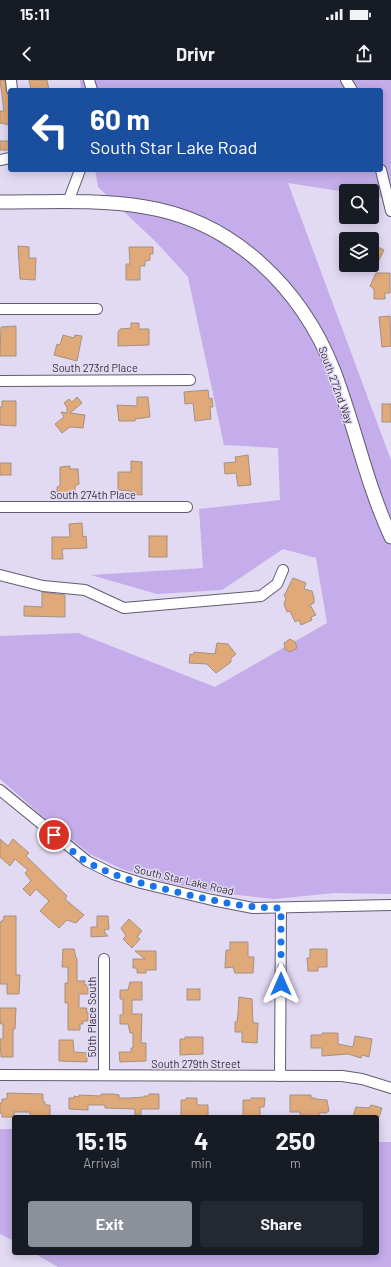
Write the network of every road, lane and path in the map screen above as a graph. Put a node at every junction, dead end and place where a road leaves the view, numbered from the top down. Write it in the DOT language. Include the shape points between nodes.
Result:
graph roads {
  1 [pos="79,172"];
  2 [pos="381,172"];
  3 [pos="0,202"];
  4 [pos="68,202"];
  5 [pos="391,211"];
  6 [pos="0,309"];
  7 [pos="97,309"];
  8 [pos="190,380"];
  9 [pos="0,381"];
  10 [pos="0,507"];
  11 [pos="187,507"];
  12 [pos="391,536"];
  13 [pos="284,570"];
  14 [pos="0,575"];
  15 [pos="0,790"];
  16 [pos="391,905"];
  17 [pos="281,908"];
  18 [pos="104,959"];
  19 [pos="0,1075"];
  20 [pos="104,1075"];
  21 [pos="280,1076"];
  22 [pos="391,1088"];
  1 -- 4 [label="street"];
  2 -- 5 [label="street"];
  3 -- 4 [label="main road, South 272nd Way"];
  4 -- 12 [label="main road, South 272nd Way" via="122,204 168,212 217,232 266,267 304,313 325,351"];
  6 -- 7 [label="street"];
  8 -- 9 [label="street, South 273rd Place"];
  10 -- 11 [label="street, South 274th Place"];
  13 -- 14 [label="street" via="276,584 262,596 124,608 85,590 44,586"];
  15 -- 17 [label="street, South Star Lake Road" via="87,861 113,874 212,900 253,908"];
  16 -- 17 [label="street, South Star Lake Road"];
  17 -- 21 [label="street"];
  18 -- 20 [label="street, 50th Place South"];
  19 -- 20 [label="street, South 279th Street"];
  20 -- 21 [label="street, South 279th Street"];
  21 -- 22 [label="street, South 279th Street" via="342,1076"];
}
